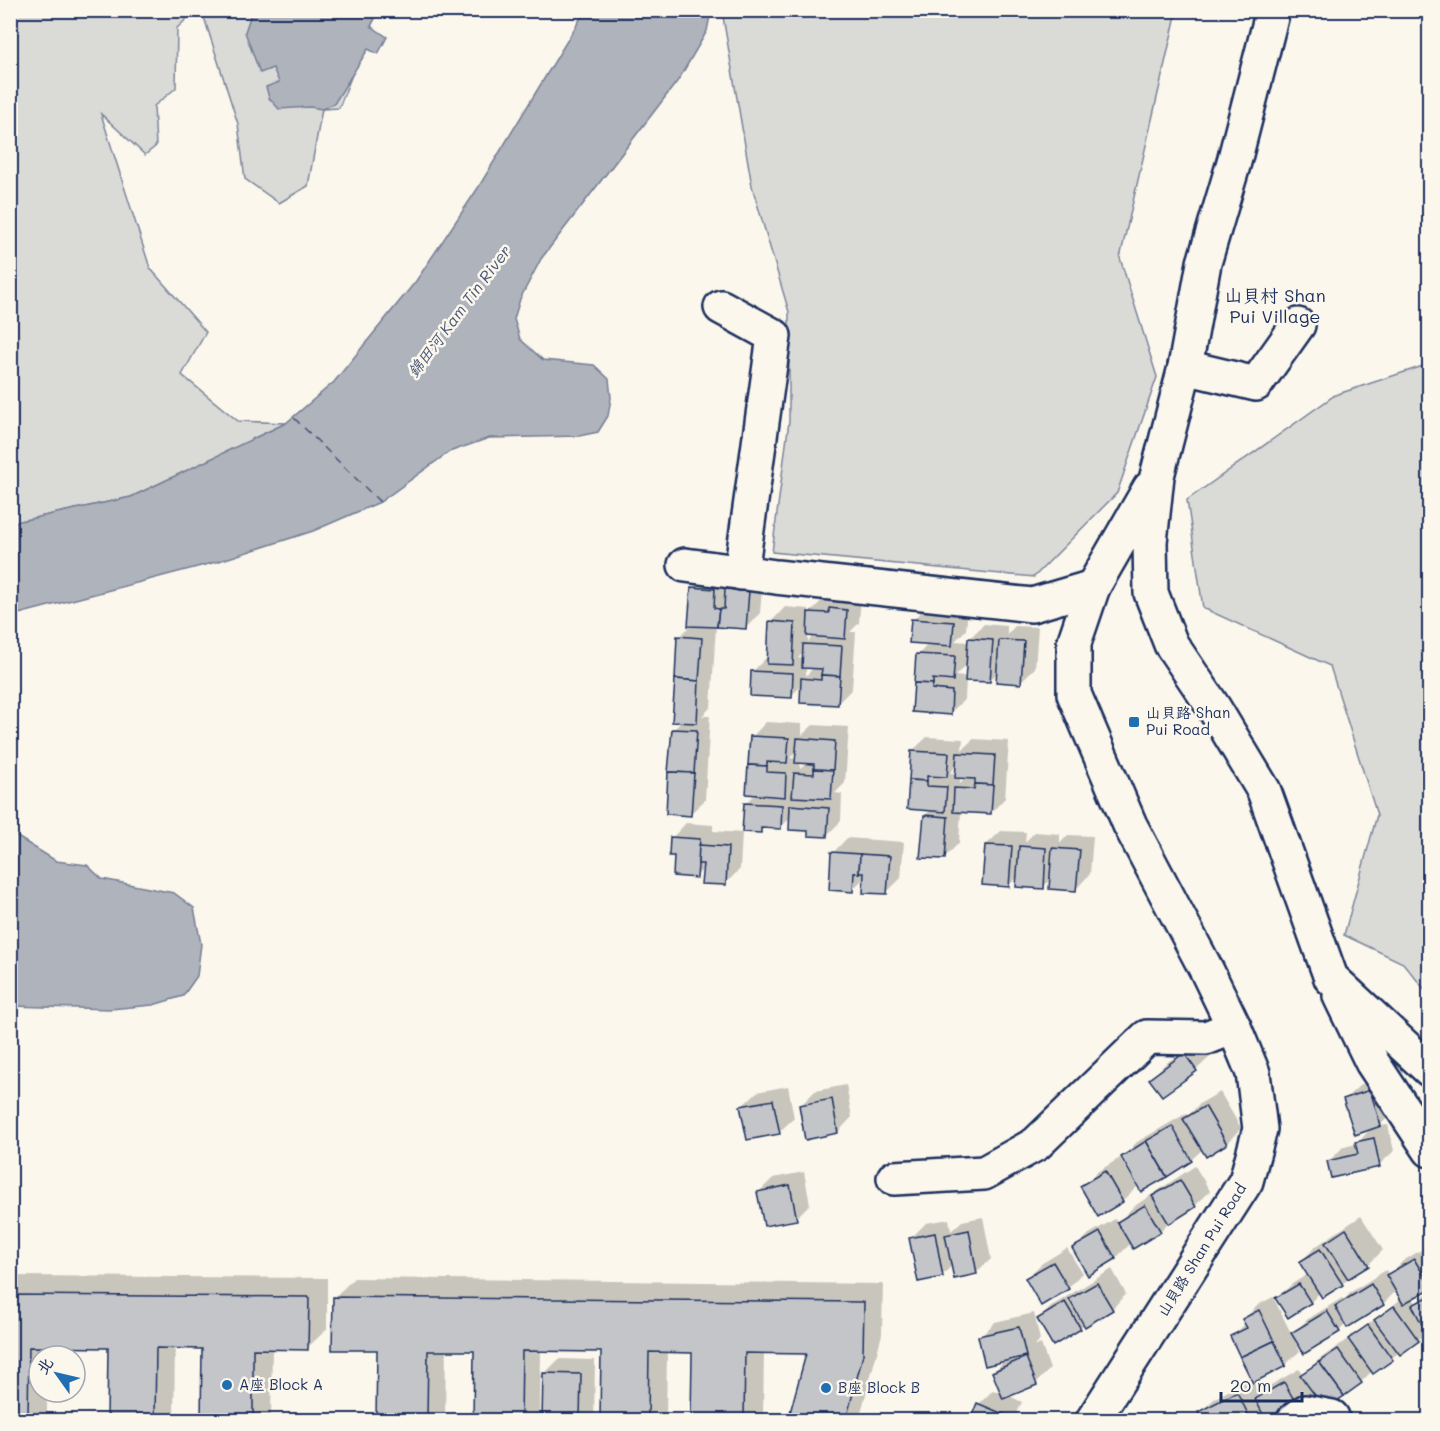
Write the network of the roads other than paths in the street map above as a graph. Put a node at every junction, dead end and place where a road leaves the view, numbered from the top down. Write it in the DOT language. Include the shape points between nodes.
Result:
graph roads {
  1 [pos="1273,10"];
  2 [pos="721,307"];
  3 [pos="1298,325"];
  4 [pos="1185,367"];
  5 [pos="1157,476"];
  6 [pos="686,565"];
  7 [pos="741,573"];
  8 [pos="1093,587"];
  9 [pos="1331,978"];
  10 [pos="1234,1027"];
  11 [pos="1430,1070"];
  12 [pos="1430,1150"];
  13 [pos="894,1179"];
  14 [pos="1332,1417"];
  15 [pos="1093,1420"];
  16 [pos="1294,1420"];
  1 -- 4 [label="street" via="1204,263"];
  2 -- 7 [label="street" via="774,336"];
  3 -- 4 [label="street" via="1256,384"];
  4 -- 5 [label="street"];
  5 -- 8 [label="street, 山貝路 Shan Pui Road"];
  5 -- 9 [label="street" via="1150,542 1151,593 1171,644 1264,792"];
  6 -- 7 [label="street"];
  7 -- 8 [label="street" via="1032,605"];
  8 -- 10 [label="street, 山貝路 Shan Pui Road" via="1074,643 1074,694 1130,825"];
  9 -- 11 [label="street"];
  9 -- 12 [label="street" via="1372,1062"];
  10 -- 13 [label="street" via="1206,1038 1147,1037 1036,1144 984,1173"];
  10 -- 15 [label="street, 山貝路 Shan Pui Road" via="1253,1073 1260,1129 1246,1181"];
  14 -- 16 [label="street" via="1305,1412"];
}
